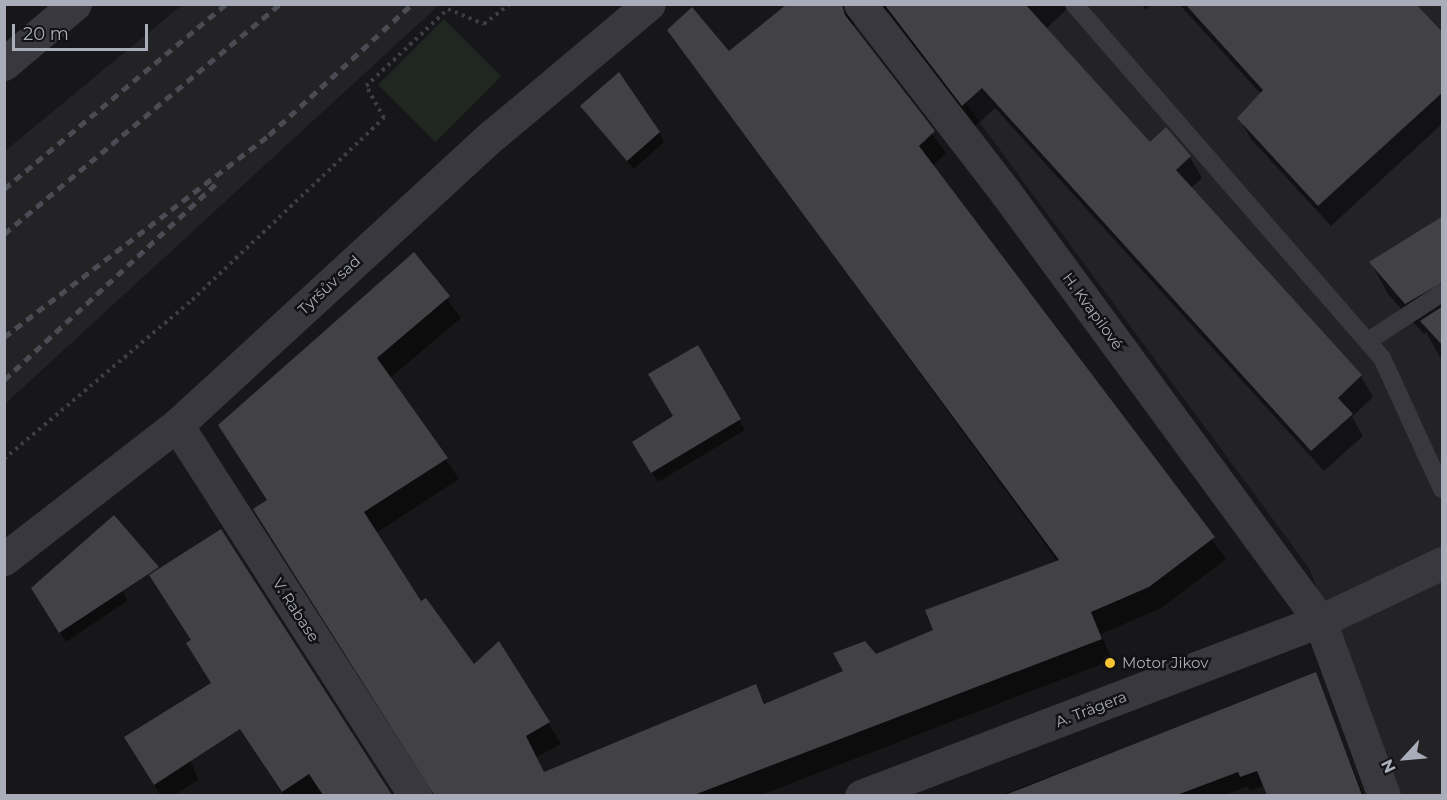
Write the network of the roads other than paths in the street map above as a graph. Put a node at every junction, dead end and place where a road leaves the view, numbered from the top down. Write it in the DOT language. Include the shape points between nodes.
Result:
graph roads {
  1 [pos="75,4"];
  2 [pos="649,4"];
  3 [pos="860,4"];
  4 [pos="1074,4"];
  5 [pos="4,64"];
  6 [pos="1443,293"];
  7 [pos="1368,341"];
  8 [pos="177,425"];
  9 [pos="1443,489"];
  10 [pos="4,559"];
  11 [pos="1443,563"];
  12 [pos="1320,621"];
  13 [pos="415,795"];
  14 [pos="861,795"];
  15 [pos="1384,795"];
  1 -- 5 [label="street"];
  2 -- 8 [label="street, Tyršův sad" via="494,134"];
  3 -- 12 [label="street, H. Kvapilové" via="1006,193"];
  4 -- 7 [label="lane"];
  6 -- 7 [label="lane"];
  7 -- 9 [label="lane" via="1382,358"];
  8 -- 10 [label="street, Tyršův sad"];
  8 -- 13 [label="street, V. Rabase"];
  11 -- 12 [label="street, A. Trägera"];
  12 -- 14 [label="street, A. Trägera"];
  12 -- 15 [label="street, H. Kvapilové"];
}
